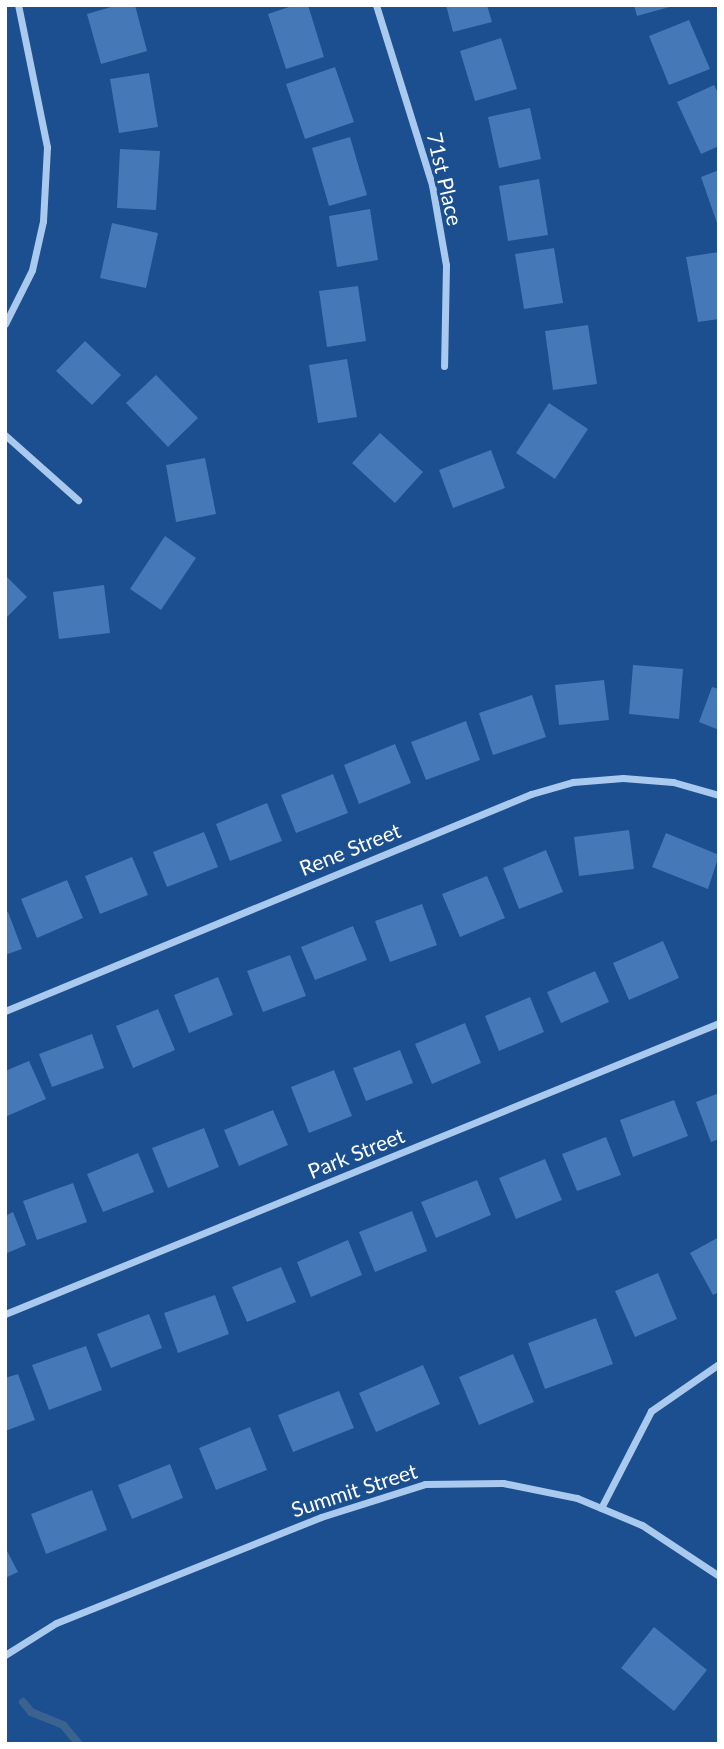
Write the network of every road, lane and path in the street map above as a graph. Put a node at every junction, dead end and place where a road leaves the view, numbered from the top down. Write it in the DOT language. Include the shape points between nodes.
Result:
graph roads {
  1 [pos="18,5"];
  2 [pos="376,5"];
  3 [pos="5,324"];
  4 [pos="444,366"];
  5 [pos="5,435"];
  6 [pos="78,500"];
  7 [pos="719,795"];
  8 [pos="5,1011"];
  9 [pos="719,1023"];
  10 [pos="5,1314"];
  11 [pos="719,1364"];
  12 [pos="601,1508"];
  13 [pos="719,1576"];
  14 [pos="5,1655"];
  1 -- 3 [label="street" via="47,147 43,221 32,270"];
  2 -- 4 [label="street, 71st Place" via="432,185 446,265"];
  5 -- 6 [label="street"];
  7 -- 8 [label="street, Rene Street" via="673,782 623,778 573,782 531,794"];
  9 -- 10 [label="street, Park Street"];
  11 -- 12 [label="street" via="651,1411"];
  12 -- 13 [label="street, Summit Street" via="642,1525"];
  12 -- 14 [label="street, Summit Street" via="577,1498 503,1483 425,1484 321,1517 56,1623"];
}
